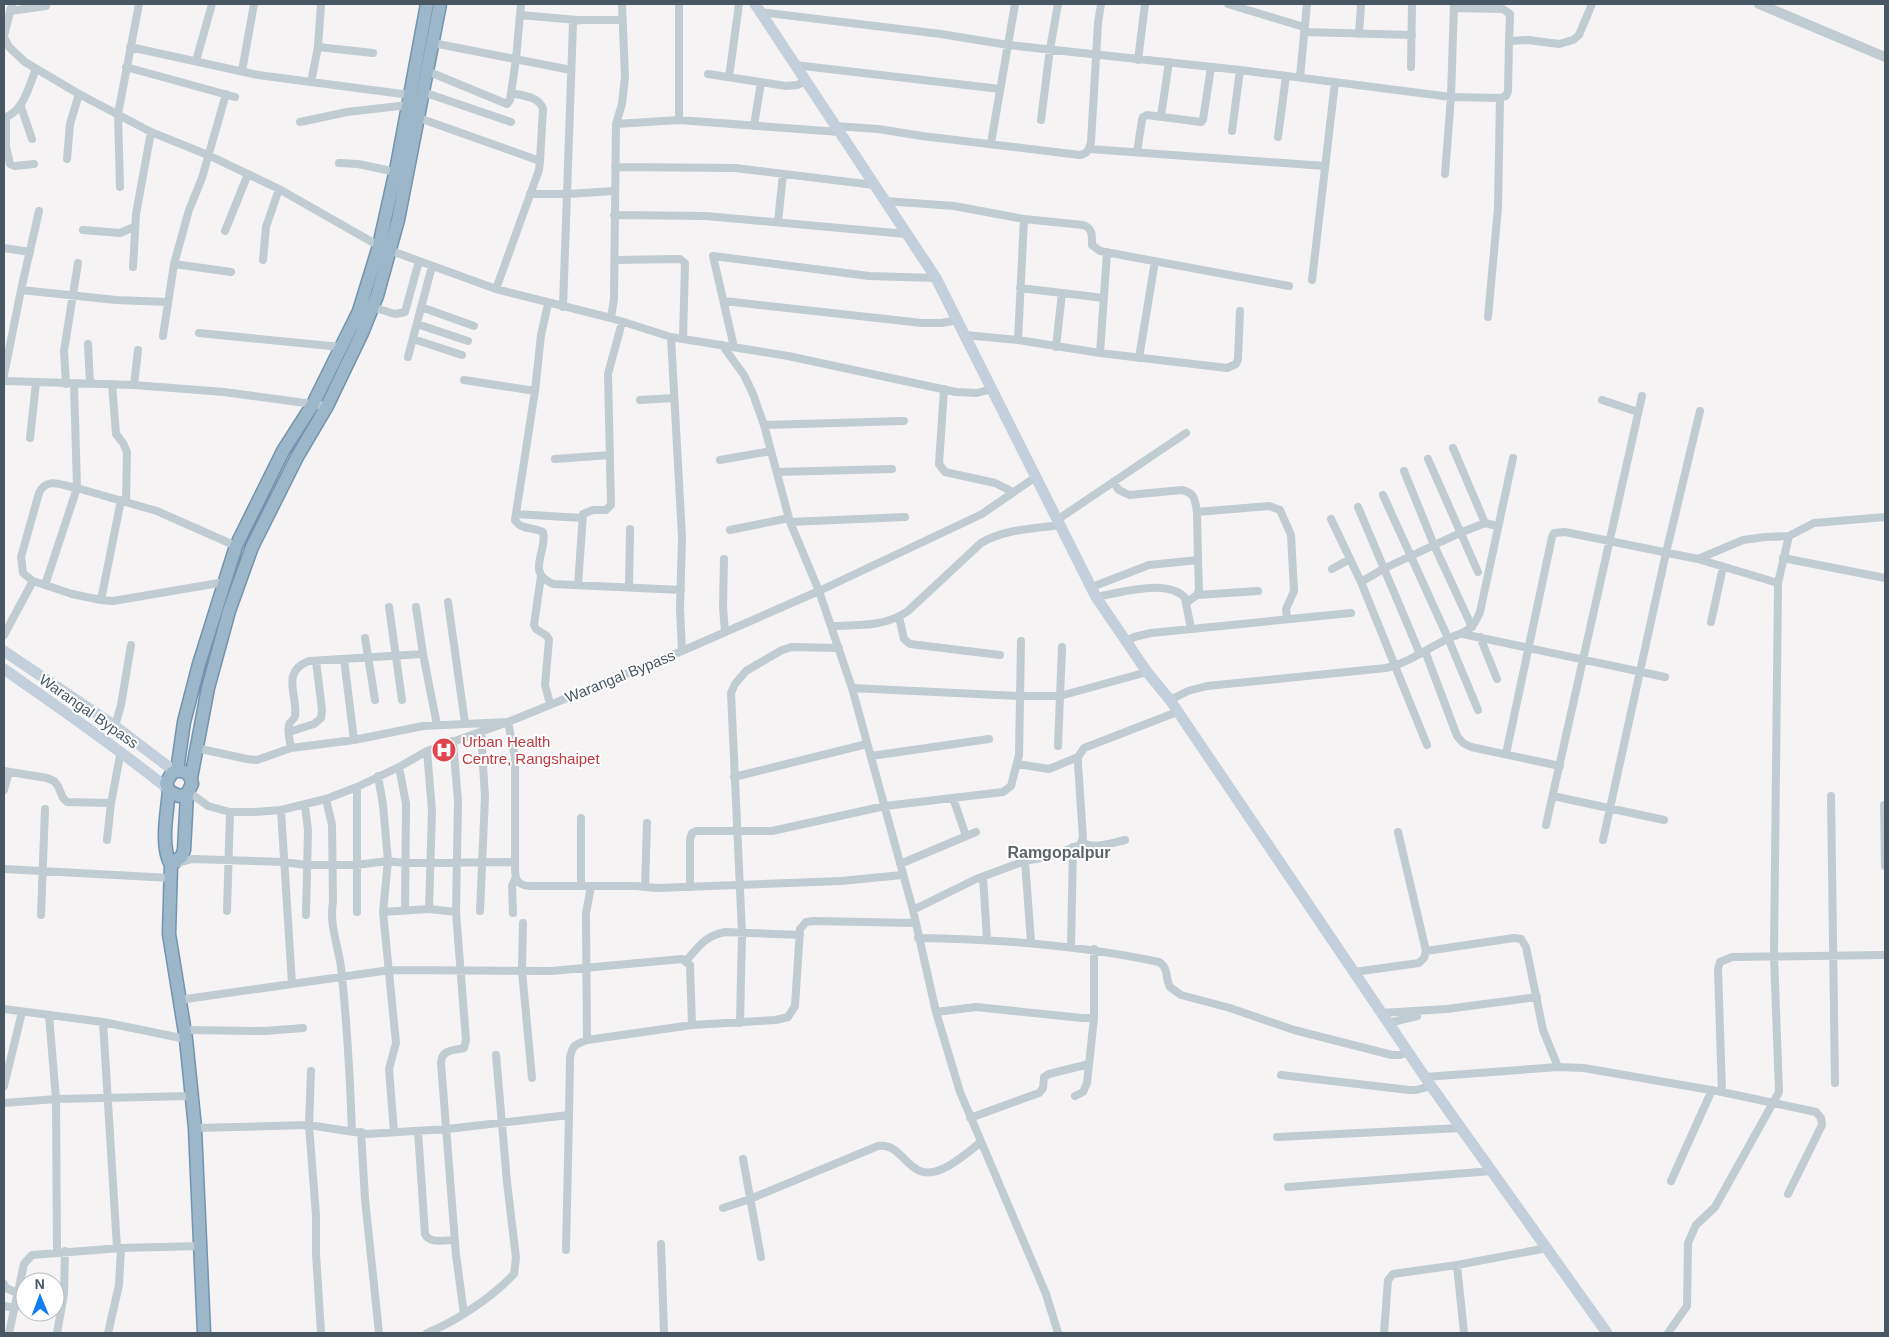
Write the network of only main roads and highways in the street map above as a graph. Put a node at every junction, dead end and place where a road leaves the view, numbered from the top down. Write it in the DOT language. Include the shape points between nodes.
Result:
graph roads {
  1 [pos="424,4"];
  2 [pos="440,4"];
  3 [pos="758,8"];
  4 [pos="384,248"];
  5 [pos="4,651"];
  6 [pos="4,670"];
  7 [pos="176,771"];
  8 [pos="191,778"];
  9 [pos="168,790"];
  10 [pos="188,793"];
  11 [pos="171,865"];
  12 [pos="204,1333"];
  13 [pos="1607,1333"];
  1 -- 4 [label="highway"];
  2 -- 4 [label="highway" via="398,220"];
  3 -- 13 [label="main road" via="936,278 1094,592 1126,642 1170,700 1428,1081"];
  4 -- 7 [label="highway" via="359,312 313,404 283,451 236,546 199,664"];
  4 -- 8 [label="highway" via="372,307 327,406 252,546 214,663"];
  5 -- 7 [label="main road, Warangal Bypass"];
  6 -- 9 [label="main road, Warangal Bypass" via="121,751"];
  7 -- 8 [label="highway" via="186,772"];
  7 -- 9 [label="highway" via="168,777"];
  8 -- 10 [label="highway"];
  9 -- 10 [label="highway" via="179,796"];
  9 -- 11 [label="highway" via="165,852"];
  10 -- 11 [label="highway" via="184,850"];
  11 -- 12 [label="highway" via="169,934 195,1128"];
}
